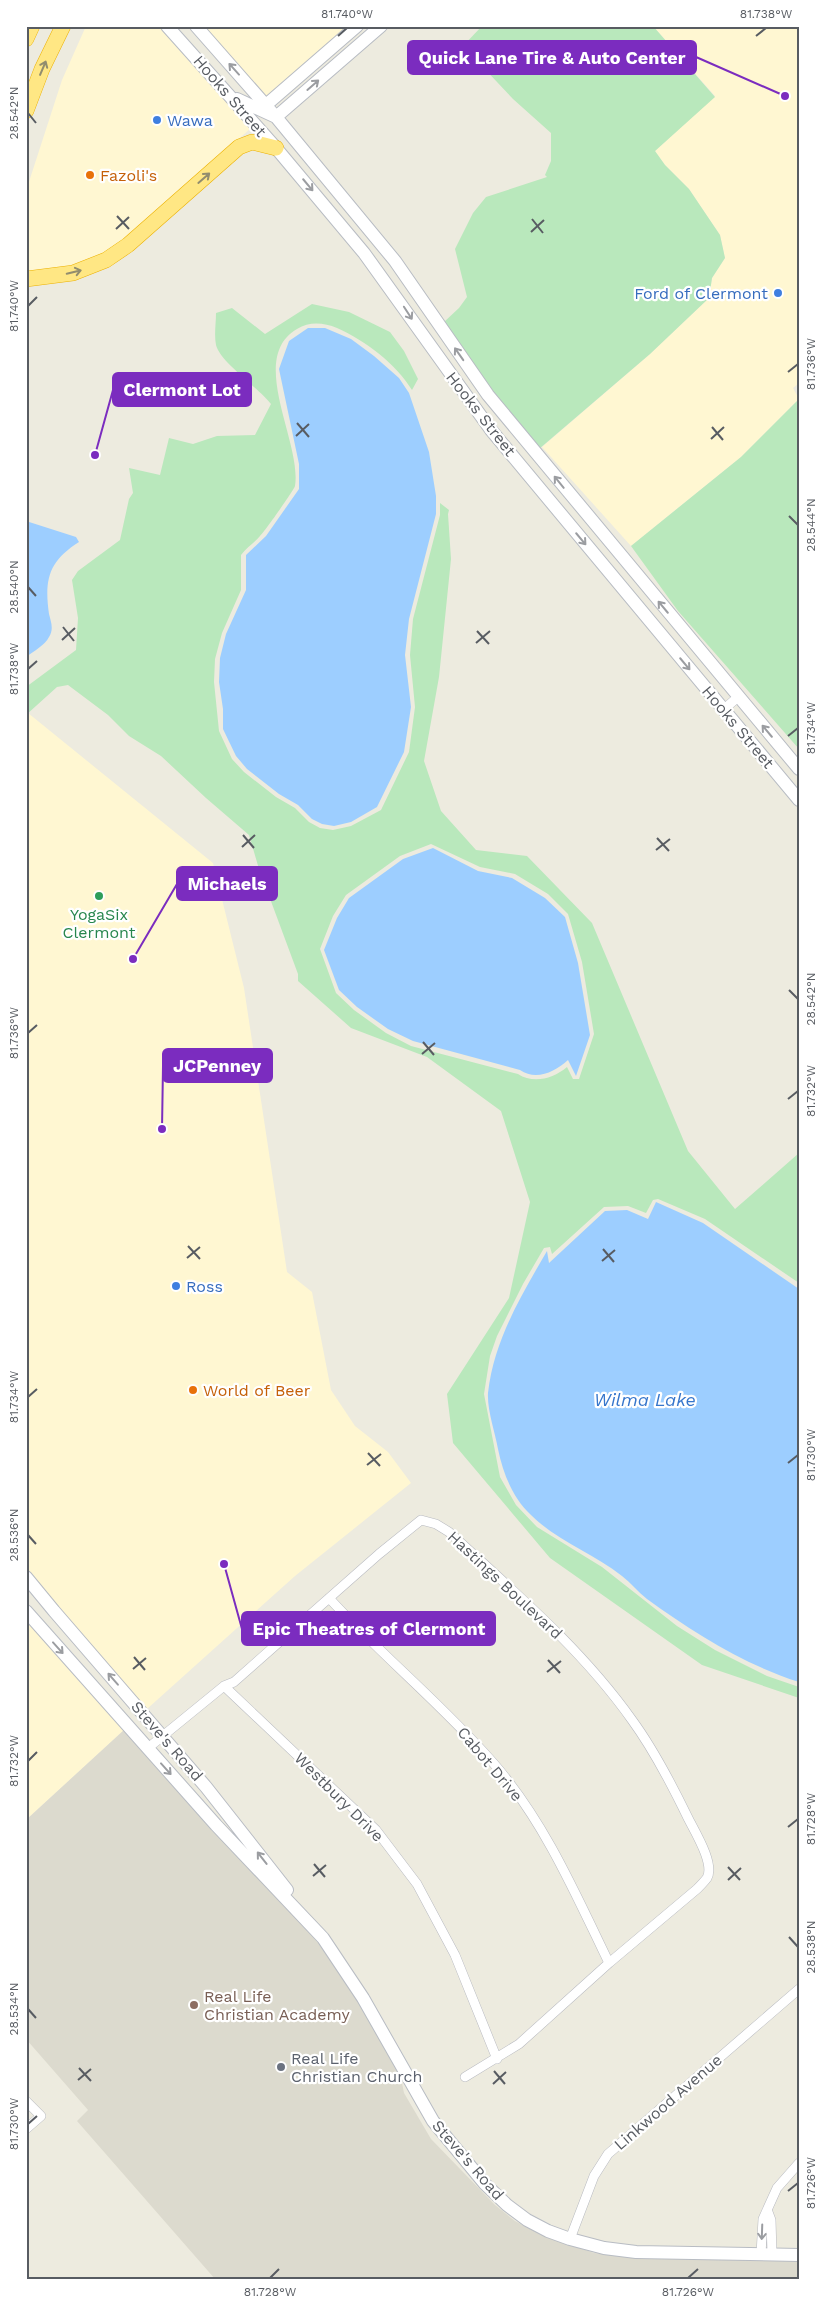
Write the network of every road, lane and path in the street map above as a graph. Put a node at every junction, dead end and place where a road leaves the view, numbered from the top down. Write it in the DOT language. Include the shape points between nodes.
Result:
graph roads {
  1 [pos="32,26"];
  2 [pos="63,26"];
  3 [pos="167,26"];
  4 [pos="196,26"];
  5 [pos="357,26"];
  6 [pos="381,26"];
  7 [pos="26,39"];
  8 [pos="224,90"];
  9 [pos="26,111"];
  10 [pos="270,112"];
  11 [pos="276,148"];
  12 [pos="26,279"];
  13 [pos="738,697"];
  14 [pos="723,710"];
  15 [pos="799,768"];
  16 [pos="799,800"];
  17 [pos="26,1577"];
  18 [pos="329,1598"];
  19 [pos="26,1611"];
  20 [pos="224,1686"];
  21 [pos="162,1736"];
  22 [pos="148,1748"];
  23 [pos="300,1911"];
  24 [pos="609,1963"];
  25 [pos="799,1989"];
  26 [pos="496,2059"];
  27 [pos="465,2077"];
  28 [pos="26,2101"];
  29 [pos="26,2129"];
  30 [pos="799,2163"];
  31 [pos="570,2239"];
  32 [pos="766,2254"];
  33 [pos="799,2255"];
  1 -- 7 [label="highway"];
  9 -- 2 [label="highway, one-way"];
  3 -- 8 [label="street, Hooks Street"];
  10 -- 4 [label="street, Hooks Street, one-way"];
  5 -- 10 [label="street"];
  10 -- 6 [label="street, one-way"];
  8 -- 10 [label="street" via="240,102"];
  8 -- 11 [label="street, Hooks Street"];
  10 -- 11 [label="street" via="272,141"];
  13 -- 10 [label="street, Hooks Street, one-way" via="488,395 395,260"];
  12 -- 11 [label="highway, one-way" via="73,274 106,260 128,245 239,147 252,142"];
  11 -- 14 [label="street, Hooks Street, one-way" via="364,253 491,430"];
  13 -- 14 [label="street"];
  15 -- 13 [label="street, Hooks Street, one-way"];
  14 -- 16 [label="street, Hooks Street"];
  21 -- 17 [label="street, Steve's Road, one-way"];
  18 -- 20 [label="street, Hastings Boulevard" via="234,1682"];
  18 -- 24 [label="street, Cabot Drive" via="497,1766 556,1856"];
  18 -- 24 [label="street, Hastings Boulevard" via="421,1520 436,1524 449,1532 545,1620 595,1673 632,1720 674,1789 710,1867 707,1879"];
  19 -- 22 [label="street, Steve's Road, one-way"];
  20 -- 21 [label="street, Hastings Boulevard"];
  20 -- 26 [label="street, Westbury Drive" via="376,1830 417,1884 455,1955"];
  21 -- 22 [label="street, Hastings Boulevard"];
  23 -- 21 [label="street, Steve's Road, one-way" via="225,1810"];
  22 -- 23 [label="street, Steve's Road, one-way" via="216,1825"];
  23 -- 31 [label="street, Steve's Road" via="323,1938 363,1998 423,2105 450,2144 507,2205 538,2226"];
  24 -- 26 [label="street" via="519,2044"];
  25 -- 31 [label="street, Linkwood Avenue" via="608,2154 594,2176"];
  26 -- 27 [label="street"];
  28 -- 29 [label="street" via="41,2116"];
  30 -- 32 [label="street" via="777,2188 768,2212 771,2220"];
  31 -- 32 [label="street, Steve's Road" via="626,2252"];
  32 -- 33 [label="street, Steve's Road"];
}
